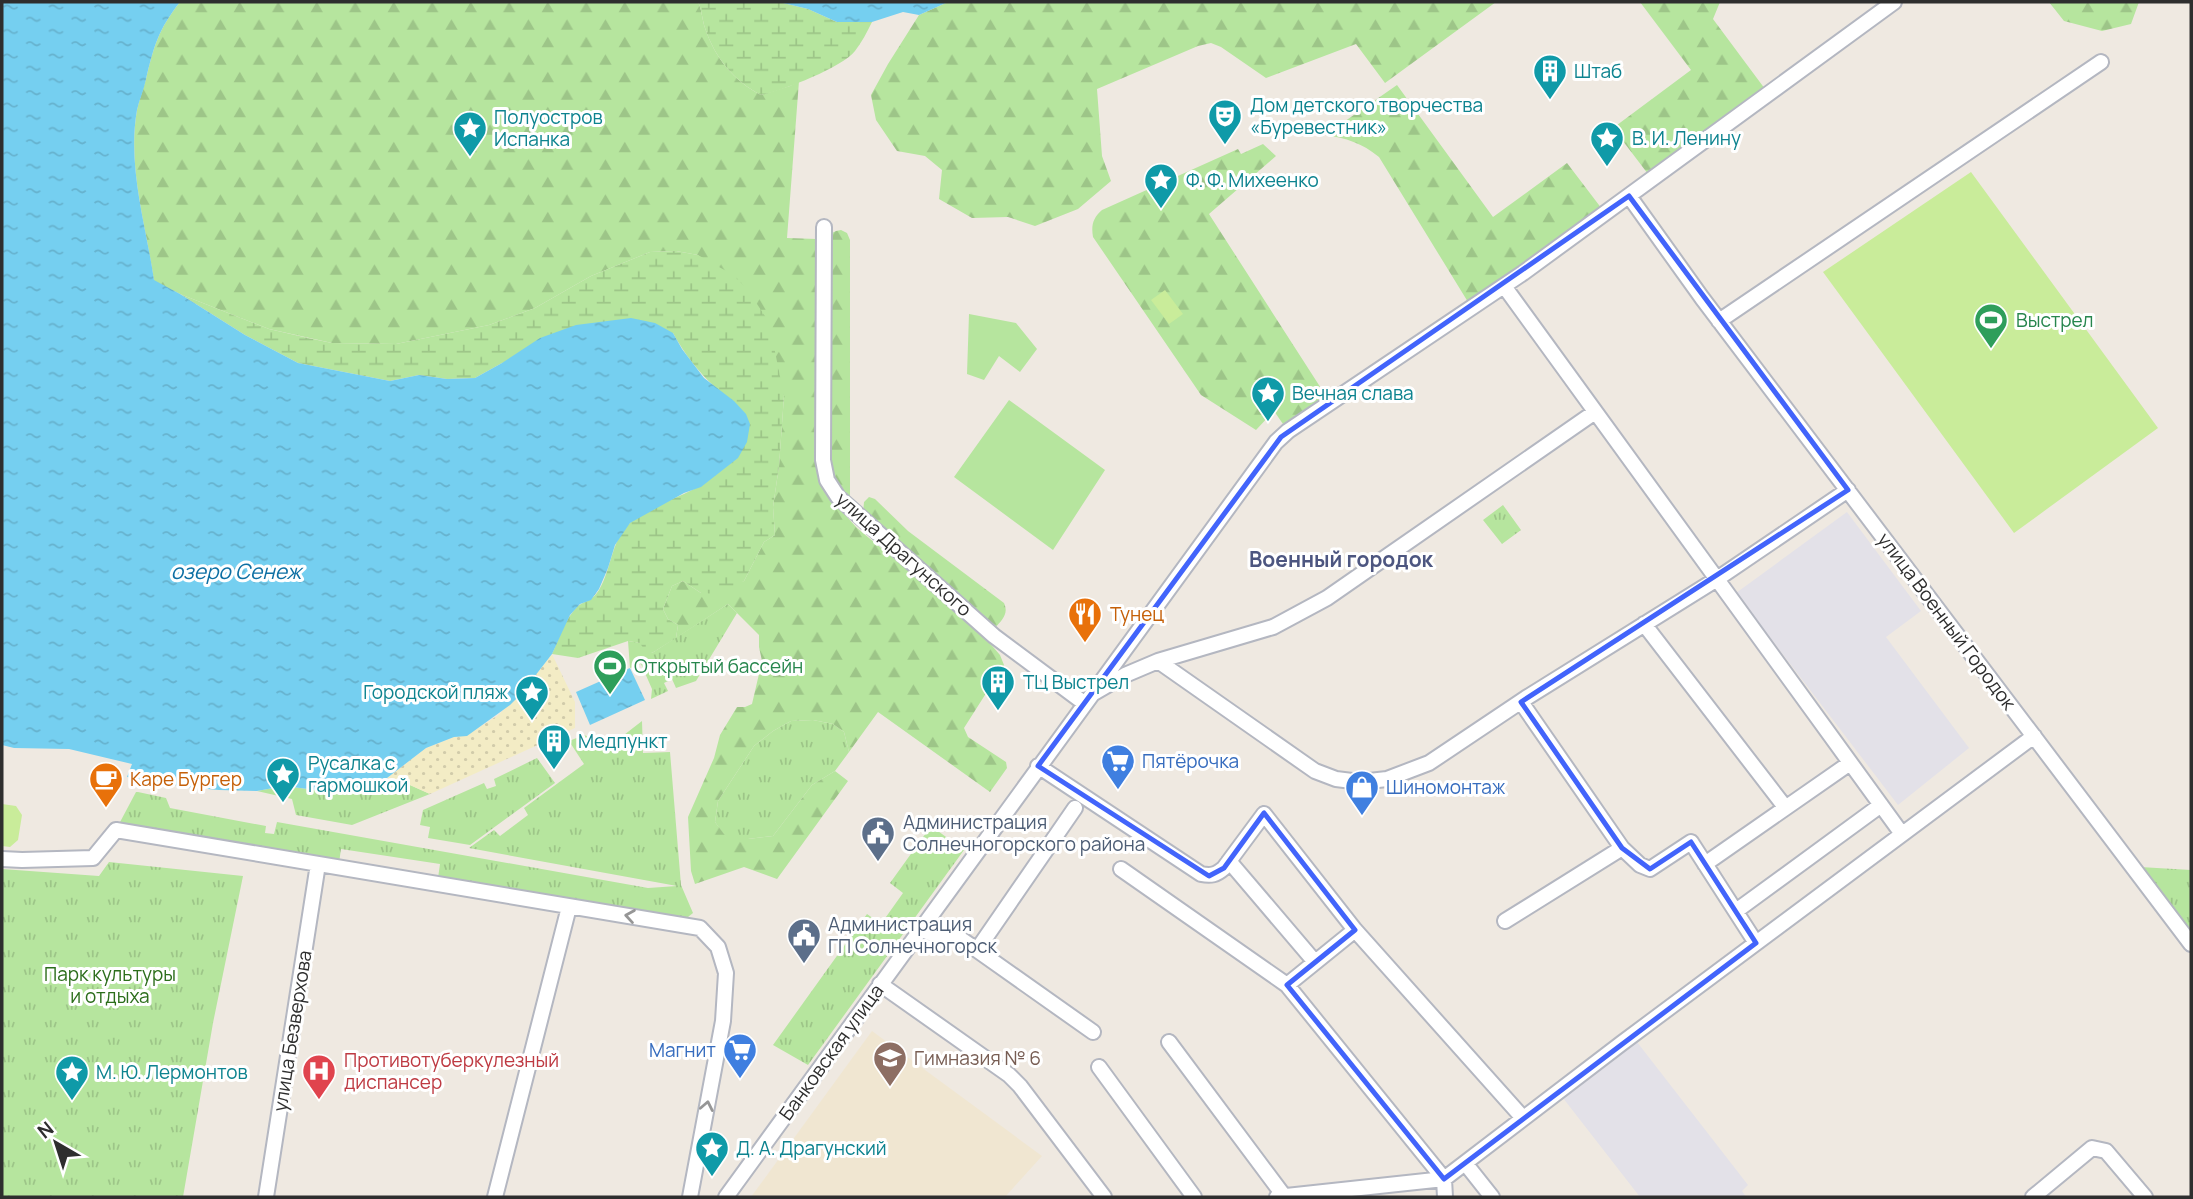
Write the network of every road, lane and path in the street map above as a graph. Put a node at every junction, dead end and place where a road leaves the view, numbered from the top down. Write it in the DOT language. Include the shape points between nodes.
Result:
graph roads {
  1 [pos="1894,2"];
  2 [pos="2101,62"];
  3 [pos="1629,196"];
  4 [pos="824,227"];
  5 [pos="1504,286"];
  6 [pos="1719,321"];
  7 [pos="1595,412"];
  8 [pos="1848,490"];
  9 [pos="1717,579"];
  10 [pos="1644,624"];
  11 [pos="1158,662"];
  12 [pos="1087,700"];
  13 [pos="1521,702"];
  14 [pos="2034,736"];
  15 [pos="1850,763"];
  16 [pos="1038,766"];
  17 [pos="1881,805"];
  18 [pos="1785,807"];
  19 [pos="1075,808"];
  20 [pos="1902,834"];
  21 [pos="1622,848"];
  22 [pos="2,859"];
  23 [pos="1229,861"];
  24 [pos="318,864"];
  25 [pos="1705,864"];
  26 [pos="1121,869"];
  27 [pos="569,907"];
  28 [pos="1736,911"];
  29 [pos="1505,922"];
  30 [pos="919,929"];
  31 [pos="1355,930"];
  32 [pos="1756,943"];
  33 [pos="2191,944"];
  34 [pos="977,950"];
  35 [pos="1315,962"];
  36 [pos="880,984"];
  37 [pos="1287,985"];
  38 [pos="1093,1032"];
  39 [pos="1169,1042"];
  40 [pos="1099,1067"];
  41 [pos="1523,1118"];
  42 [pos="1465,1163"];
  43 [pos="1444,1179"];
  44 [pos="266,1197"];
  45 [pos="495,1197"];
  46 [pos="690,1197"];
  47 [pos="726,1197"];
  48 [pos="1104,1197"];
  49 [pos="1194,1197"];
  50 [pos="1281,1197"];
  51 [pos="1445,1197"];
  52 [pos="1492,1197"];
  53 [pos="2033,1197"];
  54 [pos="2145,1197"];
  1 -- 3 [label="street, Банковская улица"];
  2 -- 6 [label="street"];
  3 -- 5 [label="street, Банковская улица"];
  3 -- 6 [label="street, улица Военный Городок"];
  4 -- 12 [label="street, улица Драгунского" via="823,460 827,480 834,492 994,636"];
  5 -- 7 [label="street"];
  5 -- 12 [label="street, Банковская улица" via="1281,437"];
  6 -- 8 [label="street, улица Военный Городок"];
  7 -- 9 [label="street"];
  7 -- 11 [label="street" via="1327,598 1273,627"];
  8 -- 9 [label="street"];
  8 -- 14 [label="street, улица Военный Городок"];
  9 -- 10 [label="street"];
  9 -- 15 [label="street"];
  10 -- 13 [label="street"];
  10 -- 18 [label="street"];
  11 -- 12 [label="street" via="1125,675"];
  11 -- 13 [label="street" via="1315,771 1360,782 1387,779 1429,763"];
  12 -- 16 [label="street, Банковская улица"];
  13 -- 21 [label="street"];
  14 -- 20 [label="street"];
  14 -- 33 [label="street, улица Военный Городок"];
  15 -- 17 [label="street"];
  15 -- 18 [label="street"];
  16 -- 23 [label="street" via="1201,874 1218,873"];
  16 -- 30 [label="street, Банковская улица"];
  17 -- 20 [label="street"];
  17 -- 28 [label="street"];
  18 -- 25 [label="street"];
  19 -- 34 [label="street"];
  20 -- 32 [label="street"];
  21 -- 25 [label="street" via="1650,869 1691,842"];
  21 -- 29 [label="street"];
  22 -- 24 [label="street" via="93,858 116,830"];
  23 -- 31 [label="street" via="1264,814"];
  23 -- 35 [label="street"];
  24 -- 27 [label="street"];
  24 -- 44 [label="street, улица Безверхова"];
  25 -- 28 [label="street"];
  26 -- 37 [label="street"];
  27 -- 45 [label="street"];
  46 -- 27 [label="street, one-way" via="725,1007 726,973 718,947 700,928"];
  28 -- 32 [label="street"];
  30 -- 34 [label="street" via="930,934 952,933"];
  30 -- 36 [label="street, Банковская улица"];
  31 -- 35 [label="street"];
  31 -- 41 [label="street"];
  32 -- 41 [label="street"];
  34 -- 38 [label="street"];
  35 -- 37 [label="street"];
  36 -- 47 [label="street, Банковская улица"];
  36 -- 48 [label="street" via="1009,1075"];
  37 -- 43 [label="street"];
  39 -- 50 [label="street"];
  40 -- 49 [label="street"];
  41 -- 42 [label="street"];
  42 -- 43 [label="street"];
  42 -- 52 [label="street"];
  43 -- 50 [label="street"];
  43 -- 51 [label="street"];
  53 -- 54 [label="street" via="2092,1148 2106,1151"];
}
